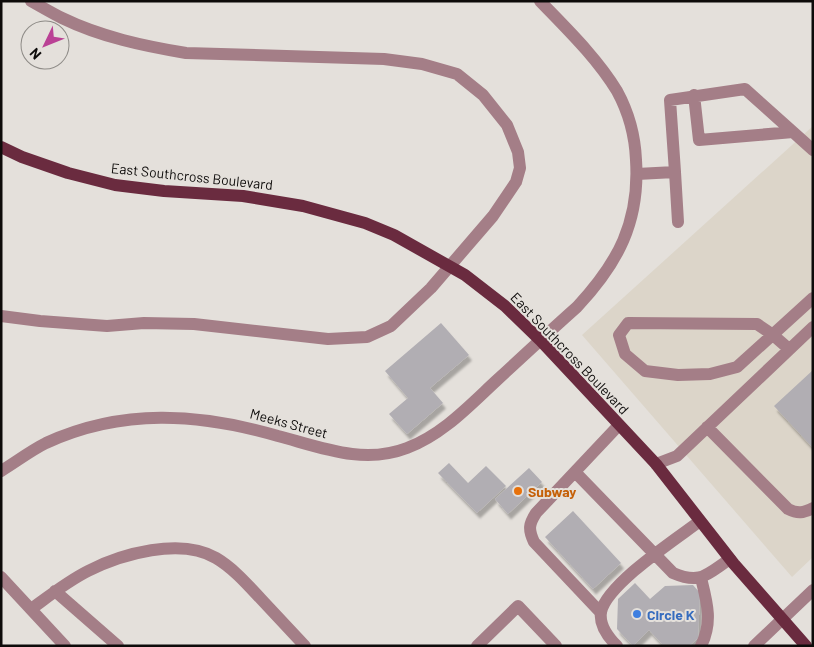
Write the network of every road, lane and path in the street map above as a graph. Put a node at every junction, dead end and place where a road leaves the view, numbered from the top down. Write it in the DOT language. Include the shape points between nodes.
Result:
graph roads {
  1 [pos="32,1"];
  2 [pos="540,1"];
  3 [pos="694,95"];
  4 [pos="793,132"];
  5 [pos="1,147"];
  6 [pos="813,150"];
  7 [pos="675,172"];
  8 [pos="637,174"];
  9 [pos="678,222"];
  10 [pos="450,266"];
  11 [pos="813,298"];
  12 [pos="1,316"];
  13 [pos="810,332"];
  14 [pos="773,335"];
  15 [pos="540,340"];
  16 [pos="789,350"];
  17 [pos="619,425"];
  18 [pos="707,428"];
  19 [pos="656,464"];
  20 [pos="1,472"];
  21 [pos="575,472"];
  22 [pos="813,508"];
  23 [pos="700,521"];
  24 [pos="655,554"];
  25 [pos="730,559"];
  26 [pos="1,577"];
  27 [pos="702,578"];
  28 [pos="813,590"];
  29 [pos="55,592"];
  30 [pos="31,609"];
  31 [pos="601,613"];
  32 [pos="782,620"];
  33 [pos="65,646"];
  34 [pos="118,646"];
  35 [pos="305,646"];
  36 [pos="477,646"];
  37 [pos="556,646"];
  38 [pos="617,646"];
  39 [pos="701,646"];
  40 [pos="754,646"];
  41 [pos="806,646"];
  1 -- 10 [label="street" via="63,19 110,37 156,48 186,53 384,59 422,64 457,74 483,95 506,125 518,152 520,168 516,182 493,216"];
  2 -- 8 [label="street, Meeks Street" via="575,38 616,90 632,127"];
  3 -- 4 [label="street" via="745,89"];
  3 -- 4 [label="street" via="699,140"];
  3 -- 7 [label="street" via="670,100"];
  4 -- 6 [label="street"];
  5 -- 10 [label="main road, East Southcross Boulevard" via="68,173 116,185 244,196 304,206 365,223"];
  7 -- 8 [label="street"];
  7 -- 9 [label="street"];
  8 -- 15 [label="street, Meeks Street" via="635,208 618,253 594,289"];
  10 -- 12 [label="street" via="391,326 367,336 328,339 194,324 107,326"];
  10 -- 15 [label="main road, East Southcross Boulevard" via="505,306"];
  11 -- 14 [label="street"];
  13 -- 16 [label="street"];
  14 -- 14 [label="street" via="737,367 710,374 678,375 645,371 624,354 619,335 628,322 757,324"];
  14 -- 16 [label="street"];
  15 -- 17 [label="main road, East Southcross Boulevard"];
  15 -- 20 [label="street, Meeks Street" via="454,420 425,441 392,453 342,454 245,426 198,418 161,417 121,420 70,433 44,444"];
  16 -- 18 [label="street"];
  17 -- 19 [label="main road, East Southcross Boulevard"];
  17 -- 21 [label="street"];
  18 -- 19 [label="street" via="677,456"];
  18 -- 22 [label="street" via="788,509 802,513"];
  19 -- 23 [label="main road, East Southcross Boulevard"];
  21 -- 24 [label="street"];
  21 -- 31 [label="street" via="536,513 529,523 529,532 534,542"];
  23 -- 24 [label="street"];
  23 -- 25 [label="main road, East Southcross Boulevard"];
  24 -- 27 [label="street" via="673,573 688,579"];
  24 -- 31 [label="street" via="619,585 607,599"];
  25 -- 27 [label="street"];
  25 -- 32 [label="main road, East Southcross Boulevard"];
  26 -- 30 [label="street"];
  27 -- 39 [label="street" via="709,618"];
  28 -- 32 [label="street"];
  29 -- 30 [label="street"];
  29 -- 34 [label="street"];
  29 -- 35 [label="street" via="88,571 129,555 164,549 195,550 215,557 240,577"];
  30 -- 33 [label="street"];
  31 -- 38 [label="street" via="605,634"];
  32 -- 40 [label="street"];
  32 -- 41 [label="main road, East Southcross Boulevard"];
  36 -- 37 [label="street" via="518,606"];
}
